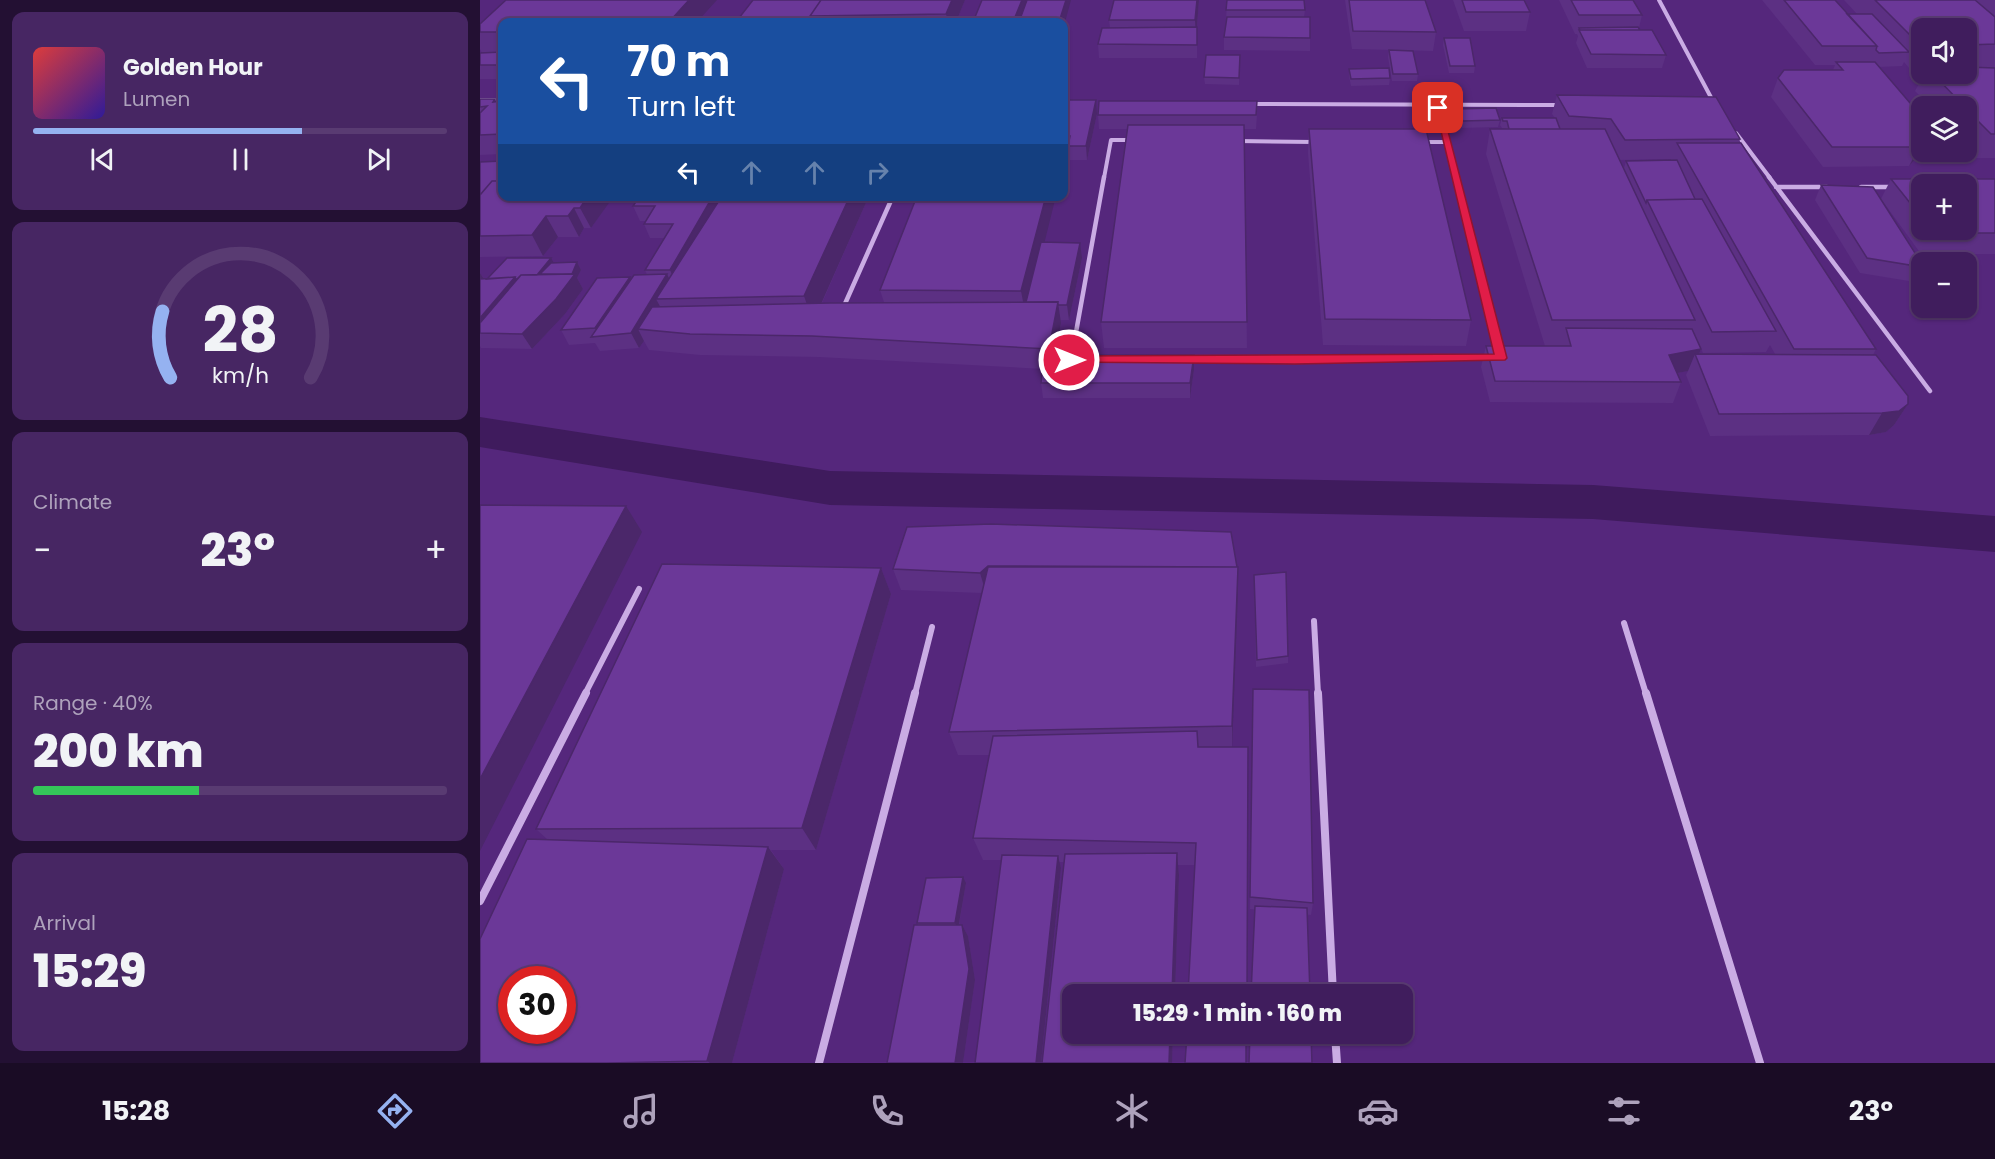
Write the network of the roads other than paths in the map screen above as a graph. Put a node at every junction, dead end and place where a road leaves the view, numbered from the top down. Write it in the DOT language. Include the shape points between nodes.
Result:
graph roads {
  1 [pos="1659,0"];
  2 [pos="480,100"];
  3 [pos="498,100"];
  4 [pos="1241,104"];
  5 [pos="1573,106"];
  6 [pos="1704,106"];
  7 [pos="1438,108"];
  8 [pos="1729,124"];
  9 [pos="1147,141"];
  10 [pos="1231,141"];
  11 [pos="1327,142"];
  12 [pos="1411,142"];
  13 [pos="1447,142"];
  14 [pos="1776,187"];
  15 [pos="1832,187"];
  16 [pos="1855,187"];
  17 [pos="1899,187"];
  18 [pos="891,201"];
  19 [pos="844,306"];
  20 [pos="1081,360"];
  21 [pos="1176,360"];
  22 [pos="1930,391"];
  23 [pos="639,589"];
  24 [pos="1314,621"];
  25 [pos="1624,623"];
  26 [pos="932,627"];
  27 [pos="480,901"];
  28 [pos="1332,984"];
  29 [pos="1336,1044"];
  30 [pos="819,1063"];
  31 [pos="1337,1063"];
  32 [pos="1760,1063"];
  1 -- 6 [label="street" via="1716,106"];
  2 -- 3 [label="street"];
  4 -- 5 [label="street"];
  7 -- 13 [label="street"];
  8 -- 14 [label="street"];
  9 -- 20 [label="street" via="1111,140 1069,360"];
  10 -- 11 [label="street"];
  12 -- 13 [label="street"];
  13 -- 21 [label="street" via="1501,358"];
  14 -- 15 [label="street"];
  14 -- 22 [label="street"];
  16 -- 17 [label="street"];
  18 -- 19 [label="street"];
  23 -- 27 [label="street"];
  24 -- 28 [label="street"];
  25 -- 32 [label="street"];
  26 -- 30 [label="street"];
  29 -- 31 [label="street"];
}
